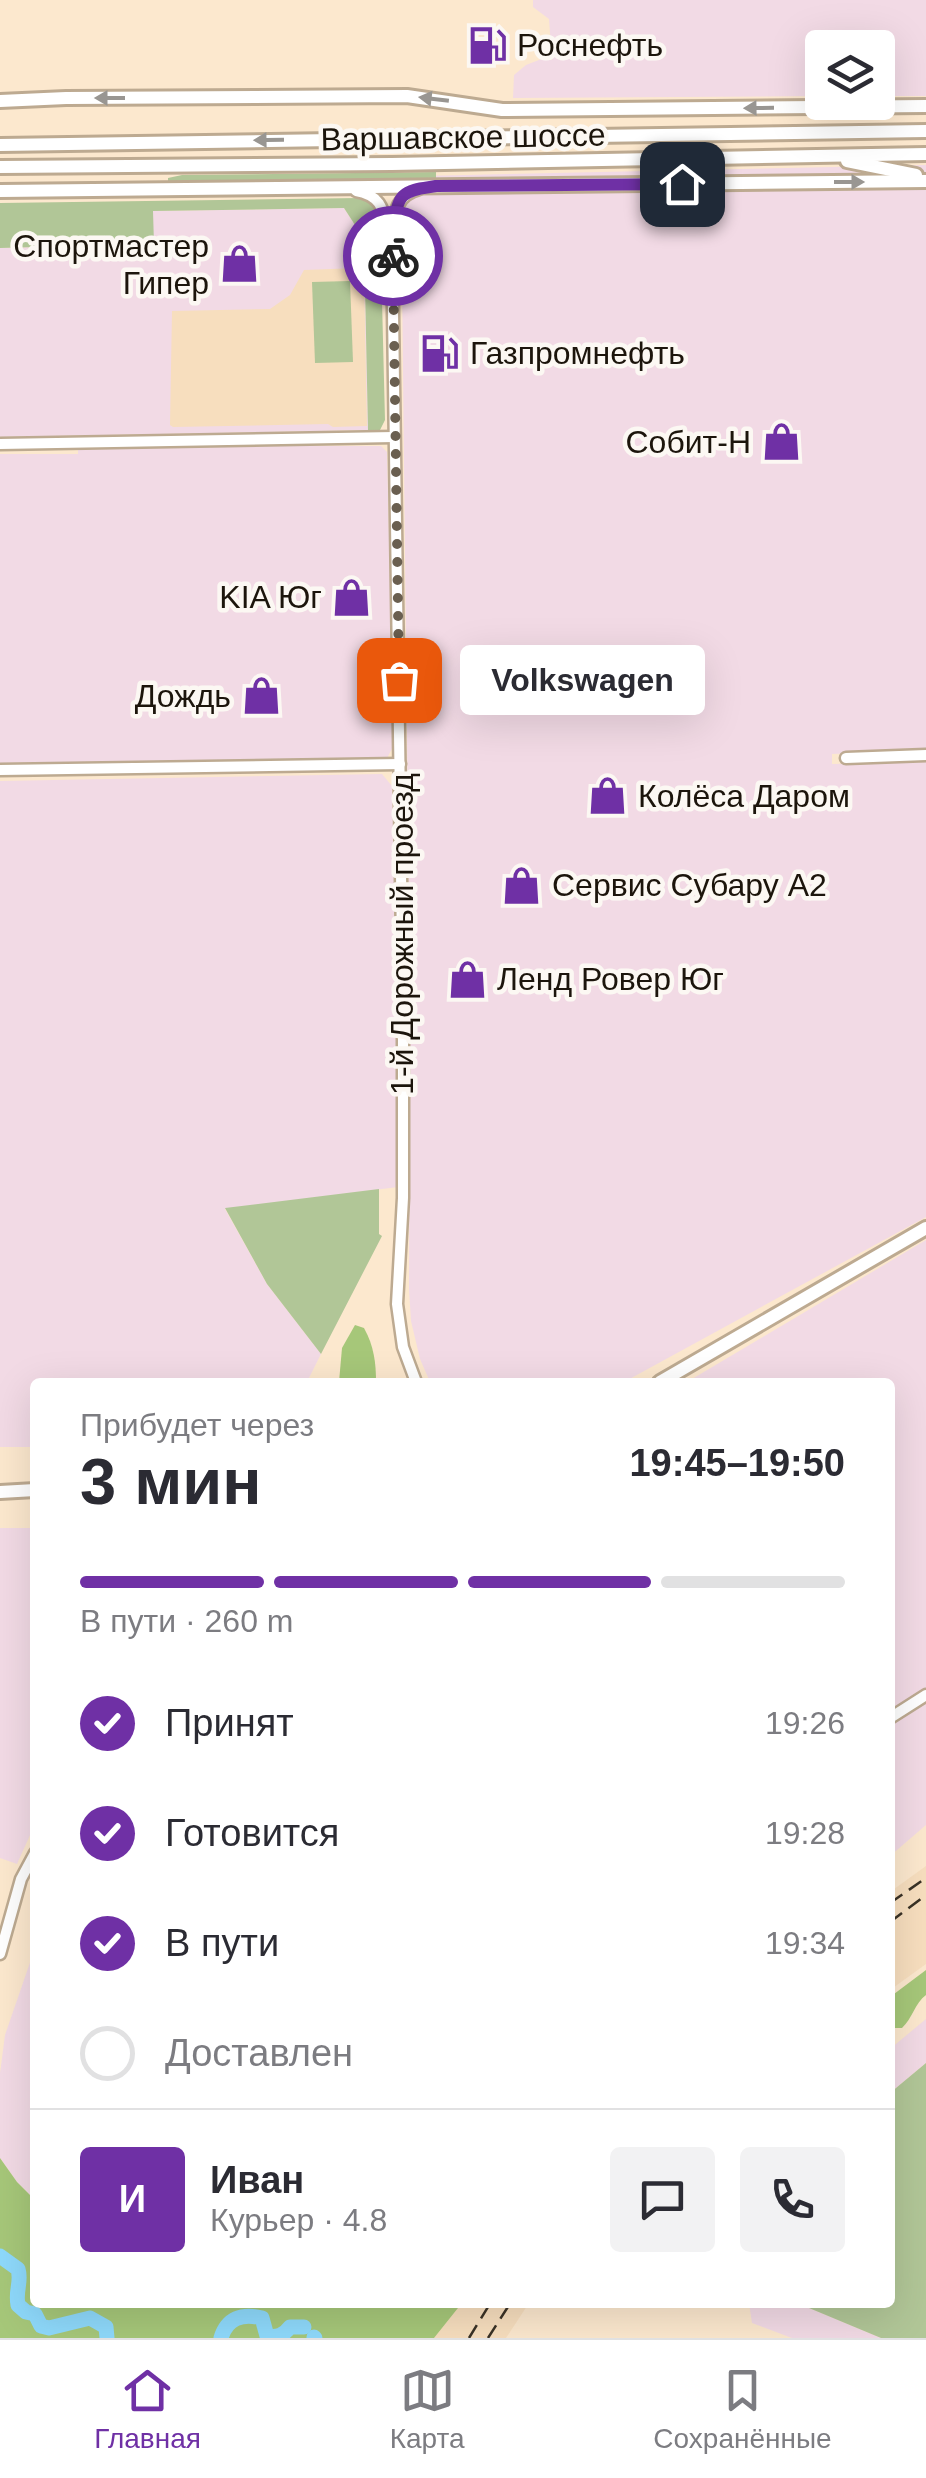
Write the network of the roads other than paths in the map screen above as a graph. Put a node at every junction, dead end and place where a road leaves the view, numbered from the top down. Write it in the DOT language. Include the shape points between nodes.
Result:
graph roads {
  1 [pos="0,101"];
  2 [pos="926,106"];
  3 [pos="926,131"];
  4 [pos="0,145"];
  5 [pos="926,154"];
  6 [pos="826,156"];
  7 [pos="0,167"];
  8 [pos="926,179"];
  9 [pos="436,186"];
  10 [pos="337,188"];
  11 [pos="0,191"];
  12 [pos="392,242"];
  13 [pos="394,437"];
  14 [pos="0,444"];
  15 [pos="926,755"];
  16 [pos="846,758"];
  17 [pos="400,764"];
  18 [pos="0,770"];
  19 [pos="926,1228"];
  20 [pos="415,1378"];
  21 [pos="667,1378"];
  22 [pos="30,1490"];
  23 [pos="0,1492"];
  24 [pos="926,1695"];
  25 [pos="895,1715"];
  26 [pos="30,1863"];
  27 [pos="0,1954"];
  2 -- 1 [label="main road, one-way" via="502,110 407,96"];
  3 -- 4 [label="main road, Варшавское шоссе, one-way"];
  5 -- 6 [label="main road, Варшавское шоссе"];
  6 -- 7 [label="main road, Варшавское шоссе"];
  6 -- 8 [label="main road"];
  9 -- 8 [label="main road, one-way"];
  9 -- 10 [label="main road"];
  9 -- 12 [label="street" via="402,196"];
  10 -- 11 [label="main road"];
  10 -- 12 [label="street" via="376,198"];
  12 -- 13 [label="street, 1-й Дорожный проезд"];
  13 -- 14 [label="street"];
  13 -- 17 [label="street, 1-й Дорожный проезд"];
  15 -- 16 [label="street"];
  17 -- 18 [label="street"];
  17 -- 20 [label="street, 1-й Дорожный проезд" via="403,1180 397,1304"];
  19 -- 21 [label="main road"];
  22 -- 23 [label="main road"];
  24 -- 25 [label="street"];
  26 -- 27 [label="street"];
}
